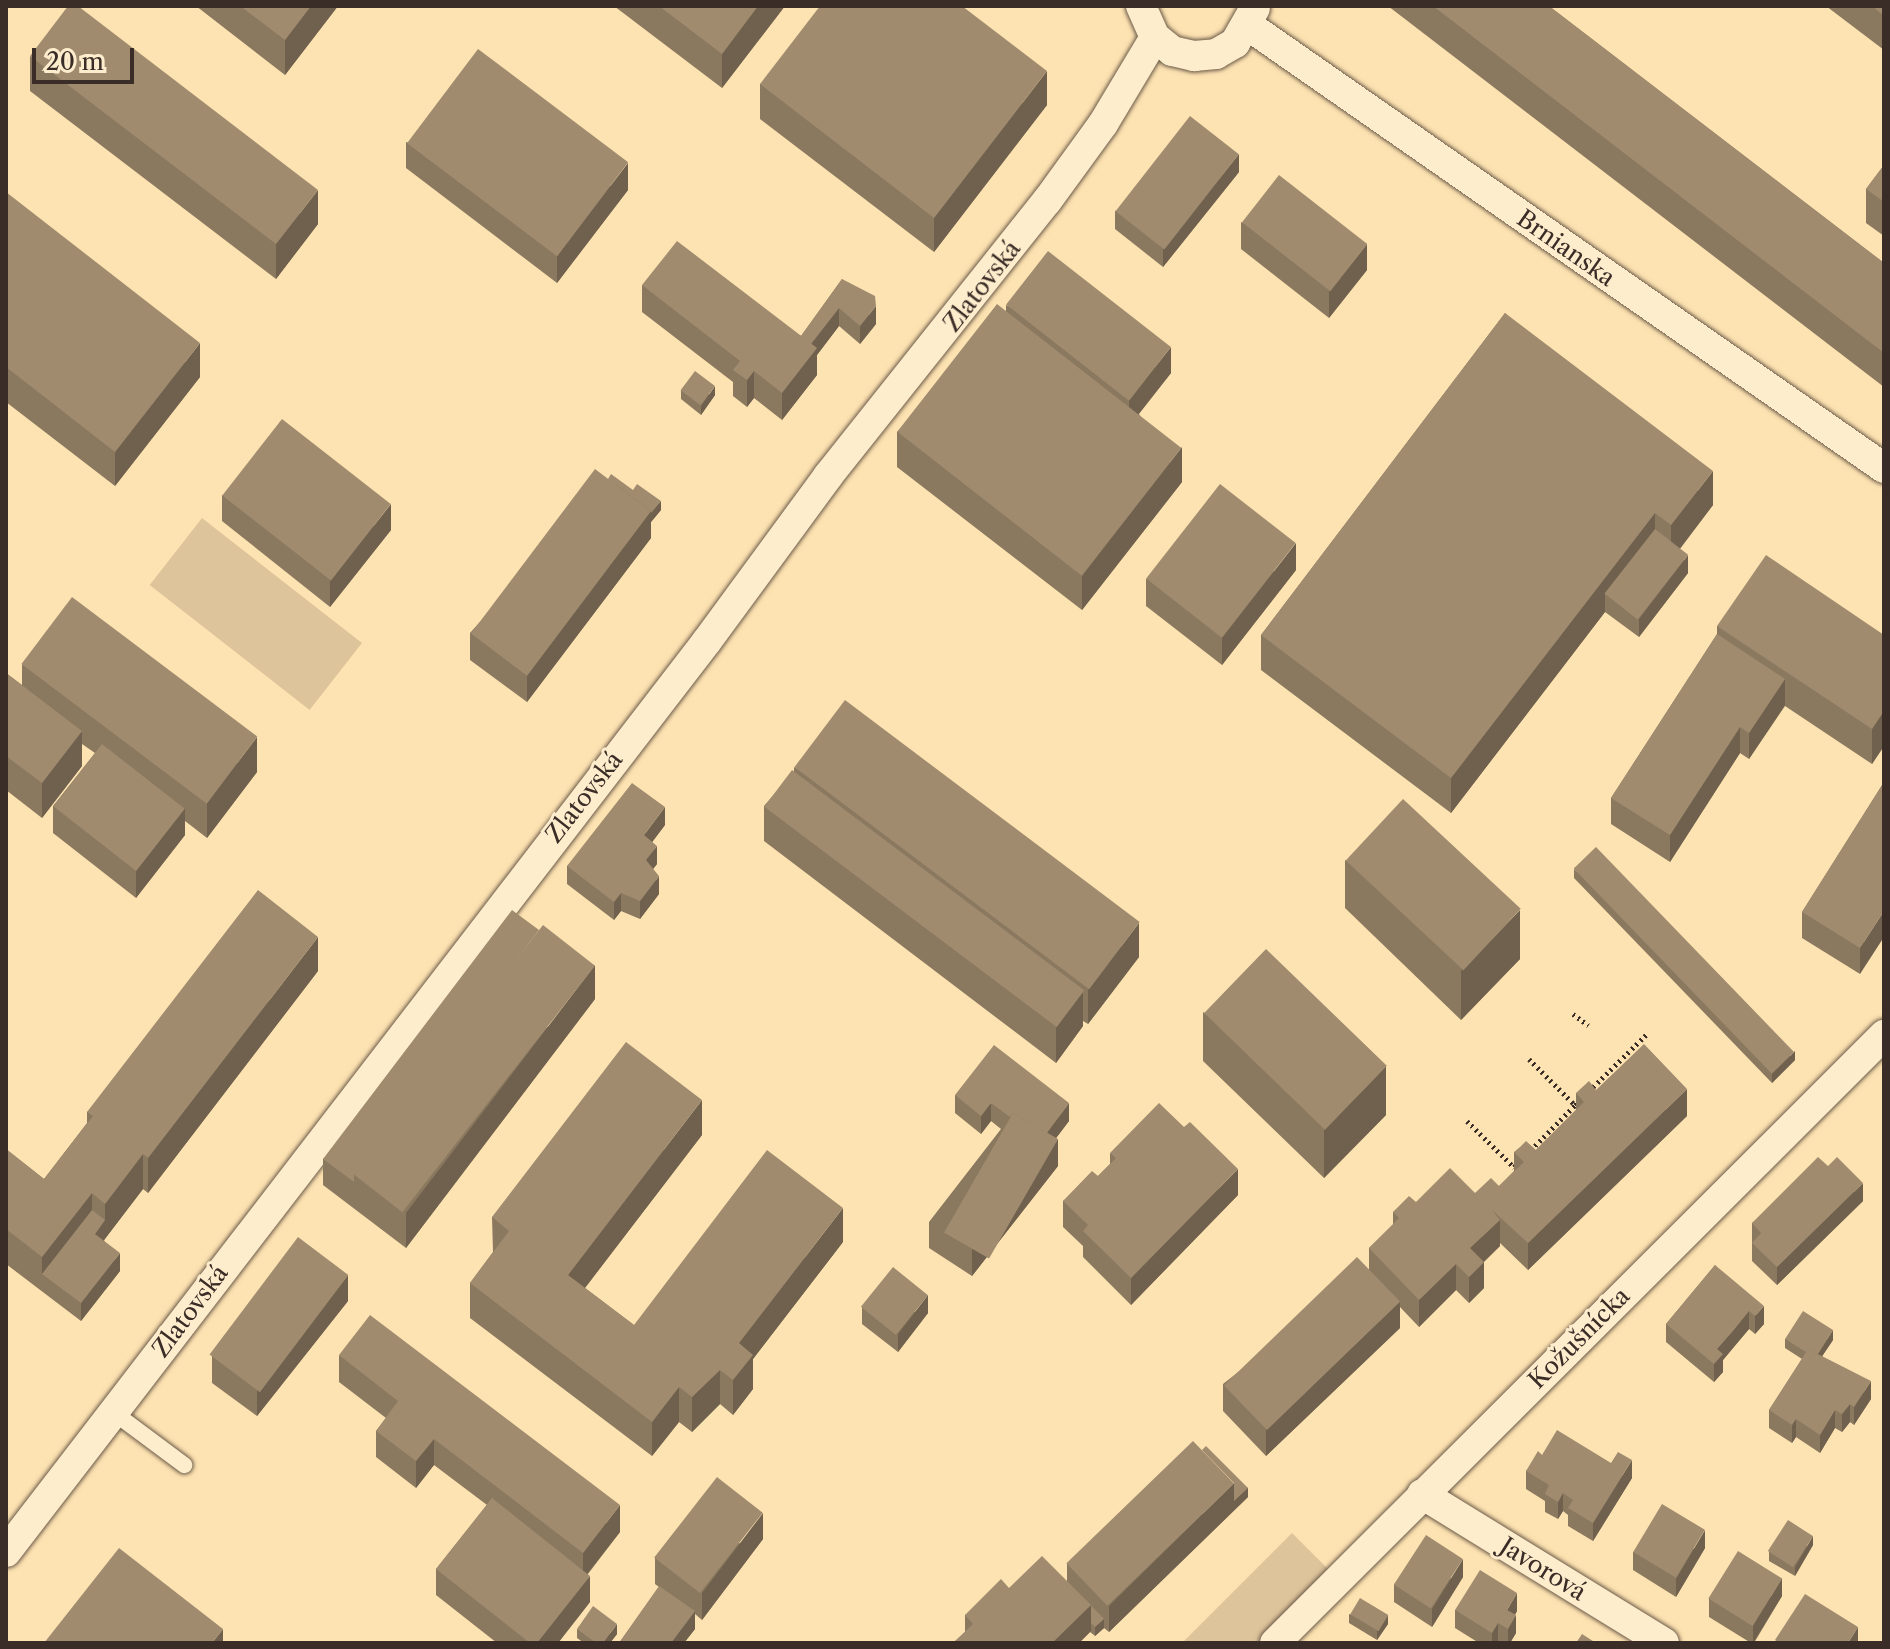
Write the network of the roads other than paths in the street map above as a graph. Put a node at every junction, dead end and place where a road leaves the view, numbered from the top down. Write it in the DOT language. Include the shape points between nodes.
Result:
graph roads {
  1 [pos="1141,6"];
  2 [pos="1252,16"];
  3 [pos="1155,37"];
  4 [pos="1884,468"];
  5 [pos="1884,1035"];
  6 [pos="113,1412"];
  7 [pos="184,1465"];
  8 [pos="1422,1494"];
  9 [pos="6,1552"];
  10 [pos="1275,1643"];
  11 [pos="1664,1643"];
  1 -- 3 [label="street"];
  2 -- 3 [label="street" via="1235,43 1205,55 1172,51"];
  2 -- 4 [label="street, Brnianska"];
  3 -- 6 [label="street, Zlatovská" via="1103,124 1047,201 828,476 707,641"];
  5 -- 8 [label="street, Kožušnícka"];
  6 -- 7 [label="lane"];
  6 -- 9 [label="street, Zlatovská"];
  8 -- 10 [label="street, Kožušnícka"];
  8 -- 11 [label="street, Javorová"];
}
